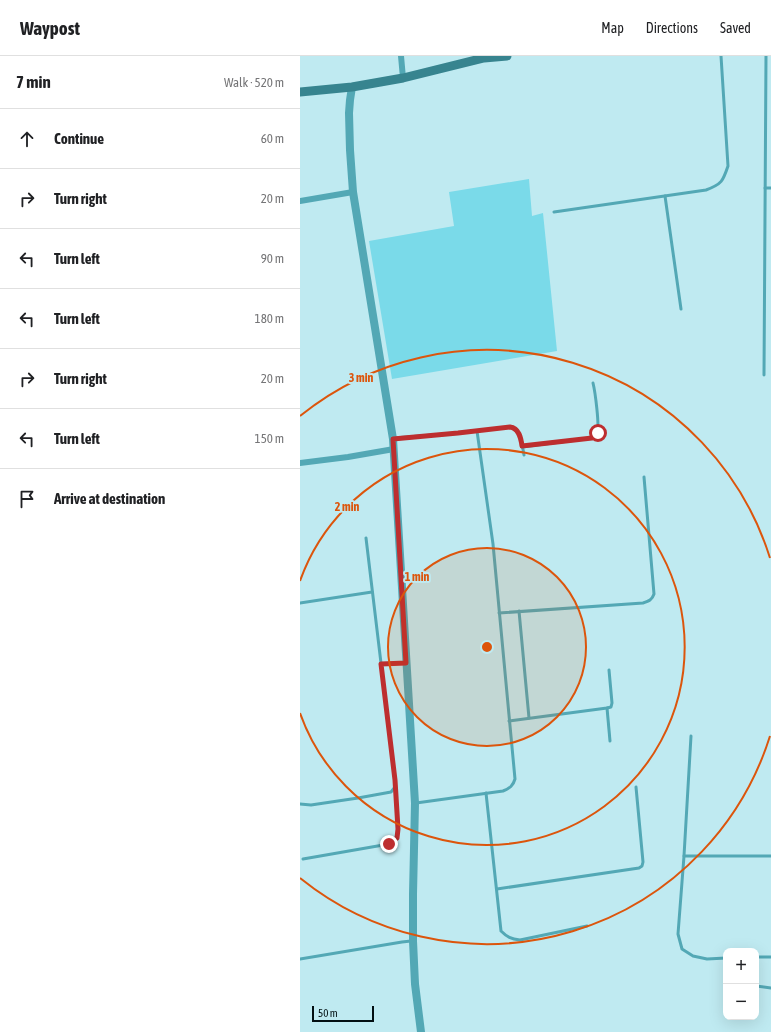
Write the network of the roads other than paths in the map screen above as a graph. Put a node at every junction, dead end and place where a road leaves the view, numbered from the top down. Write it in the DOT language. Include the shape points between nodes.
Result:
graph roads {
  1 [pos="401,56"];
  2 [pos="507,56"];
  3 [pos="720,56"];
  4 [pos="766,56"];
  5 [pos="403,78"];
  6 [pos="352,87"];
  7 [pos="300,92"];
  8 [pos="765,188"];
  9 [pos="771,188"];
  10 [pos="353,192"];
  11 [pos="665,196"];
  12 [pos="300,202"];
  13 [pos="554,212"];
  14 [pos="680,309"];
  15 [pos="764,375"];
  16 [pos="593,383"];
  17 [pos="477,431"];
  18 [pos="393,439"];
  19 [pos="522,446"];
  20 [pos="394,449"];
  21 [pos="524,455"];
  22 [pos="300,463"];
  23 [pos="644,477"];
  24 [pos="366,538"];
  25 [pos="372,592"];
  26 [pos="300,603"];
  27 [pos="519,611"];
  28 [pos="499,613"];
  29 [pos="406,663"];
  30 [pos="381,664"];
  31 [pos="609,670"];
  32 [pos="607,708"];
  33 [pos="529,718"];
  34 [pos="509,721"];
  35 [pos="692,736"];
  36 [pos="610,741"];
  37 [pos="395,787"];
  38 [pos="636,787"];
  39 [pos="486,793"];
  40 [pos="415,803"];
  41 [pos="300,804"];
  42 [pos="684,856"];
  43 [pos="771,856"];
  44 [pos="303,859"];
  45 [pos="497,889"];
  46 [pos="587,926"];
  47 [pos="413,941"];
  48 [pos="759,957"];
  49 [pos="771,957"];
  50 [pos="723,958"];
  51 [pos="300,960"];
  52 [pos="759,986"];
  53 [pos="771,988"];
  54 [pos="421,1032"];
  1 -- 5 [label="street"];
  2 -- 5 [label="main road" via="484,58"];
  3 -- 11 [label="lane" via="728,166 724,179 706,190"];
  4 -- 8 [label="lane"];
  5 -- 6 [label="main road"];
  6 -- 7 [label="main road"];
  6 -- 10 [label="street" via="349,113"];
  8 -- 9 [label="lane"];
  8 -- 15 [label="lane"];
  10 -- 12 [label="street"];
  10 -- 18 [label="street"];
  11 -- 13 [label="lane"];
  11 -- 14 [label="lane"];
  16 -- 19 [label="lane" via="598,426 596,436"];
  17 -- 18 [label="lane"];
  17 -- 19 [label="lane" via="514,427"];
  17 -- 28 [label="lane" via="493,544"];
  18 -- 20 [label="street"];
  19 -- 21 [label="lane"];
  20 -- 22 [label="street"];
  20 -- 29 [label="street"];
  23 -- 27 [label="lane" via="653,598 643,603"];
  24 -- 25 [label="lane"];
  25 -- 26 [label="lane"];
  25 -- 30 [label="lane"];
  27 -- 28 [label="lane"];
  27 -- 33 [label="lane"];
  28 -- 34 [label="lane"];
  29 -- 30 [label="lane"];
  29 -- 40 [label="street"];
  30 -- 37 [label="lane"];
  31 -- 32 [label="lane" via="612,704"];
  32 -- 33 [label="lane"];
  32 -- 36 [label="lane"];
  33 -- 34 [label="lane"];
  34 -- 39 [label="lane" via="515,779 513,784 503,791"];
  35 -- 42 [label="lane"];
  37 -- 41 [label="lane" via="391,792 358,798 311,806"];
  37 -- 44 [label="lane" via="397,838 389,844"];
  38 -- 45 [label="lane" via="642,866"];
  39 -- 40 [label="lane"];
  39 -- 45 [label="lane"];
  40 -- 47 [label="street"];
  42 -- 43 [label="lane"];
  42 -- 50 [label="lane" via="678,934 682,949 693,956"];
  45 -- 46 [label="lane" via="501,931 511,939 520,940"];
  47 -- 51 [label="lane"];
  47 -- 54 [label="street"];
  48 -- 49 [label="lane"];
  52 -- 53 [label="lane"];
}
